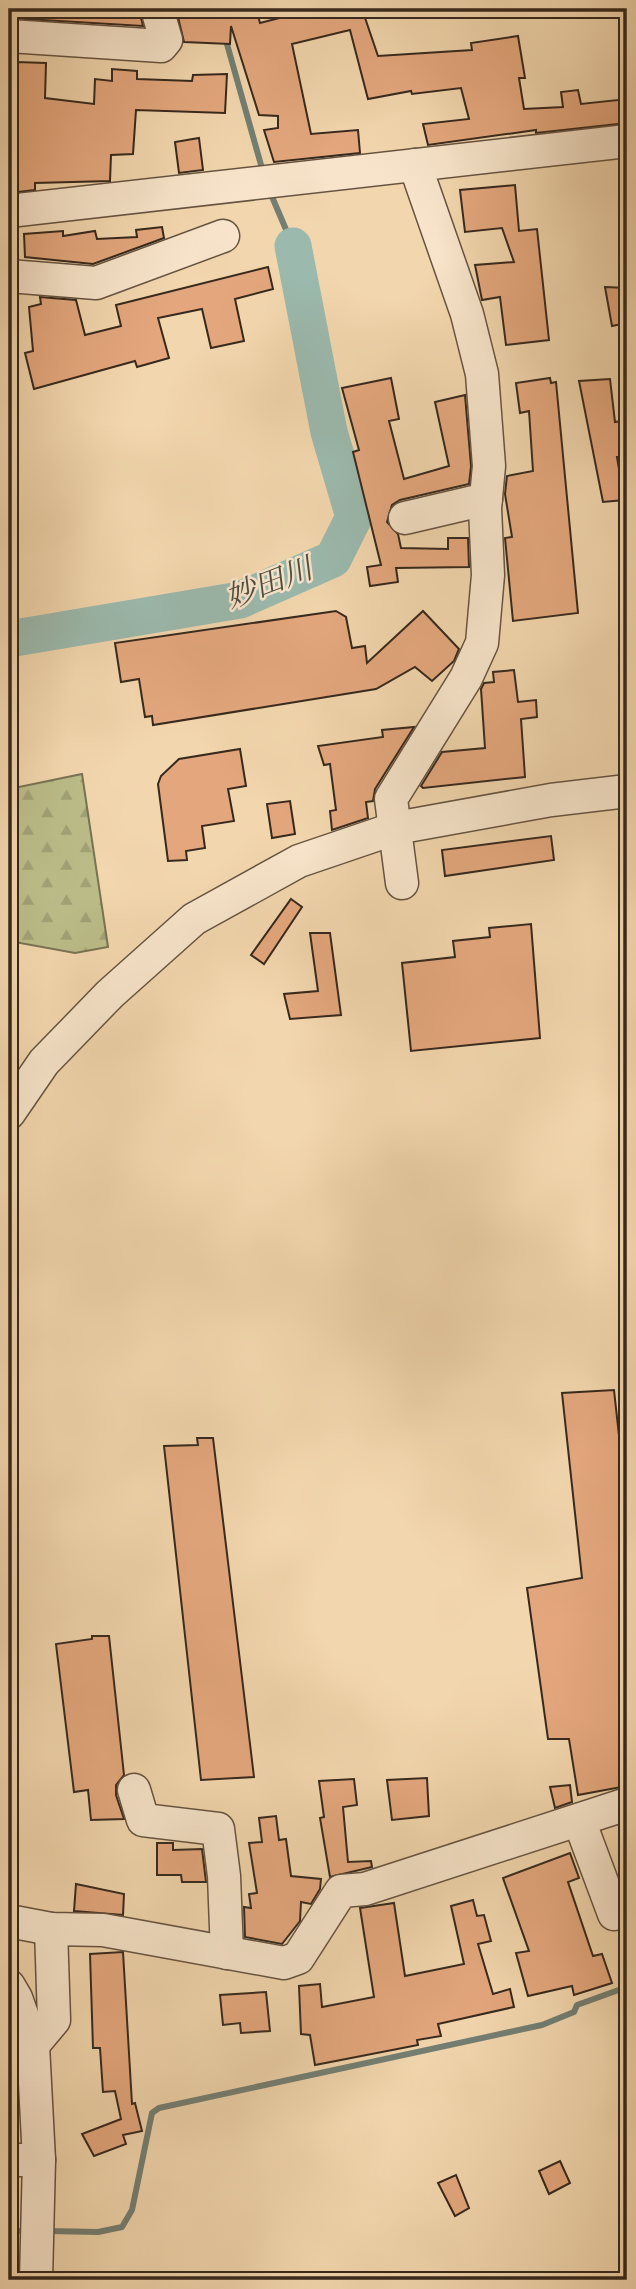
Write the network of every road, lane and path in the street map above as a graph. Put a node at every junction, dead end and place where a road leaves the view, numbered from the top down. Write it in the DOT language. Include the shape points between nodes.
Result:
graph roads {
  1 [pos="157,9"];
  2 [pos="9,36"];
  3 [pos="627,141"];
  4 [pos="415,165"];
  5 [pos="9,211"];
  6 [pos="223,236"];
  7 [pos="9,276"];
  8 [pos="486,499"];
  9 [pos="405,518"];
  10 [pos="627,791"];
  11 [pos="396,828"];
  12 [pos="402,883"];
  13 [pos="9,1113"];
  14 [pos="134,1790"];
  15 [pos="627,1804"];
  16 [pos="579,1820"];
  17 [pos="614,1914"];
  18 [pos="9,1921"];
  19 [pos="51,1929"];
  20 [pos="227,1954"];
  21 [pos="9,1986"];
  22 [pos="33,2045"];
  23 [pos="24,2160"];
  24 [pos="36,2272"];
  1 -- 2 [label="street" via="166,40 161,46"];
  3 -- 4 [label="street"];
  4 -- 5 [label="street"];
  4 -- 8 [label="street" via="467,314 482,373 489,466"];
  6 -- 7 [label="street" via="96,283"];
  8 -- 9 [label="street"];
  8 -- 11 [label="street" via="488,575 482,643 466,678 391,799"];
  10 -- 11 [label="street"];
  11 -- 12 [label="street"];
  11 -- 13 [label="street" via="299,861 194,919 110,994 44,1062"];
  14 -- 20 [label="street" via="143,1820 218,1829"];
  15 -- 16 [label="street"];
  16 -- 17 [label="street"];
  16 -- 20 [label="street" via="365,1889 341,1891 299,1958 284,1963"];
  18 -- 19 [label="street"];
  19 -- 20 [label="street" via="103,1930"];
  19 -- 22 [label="street" via="54,2020"];
  21 -- 22 [label="street"];
  22 -- 23 [label="street"];
  23 -- 24 [label="street" via="38,2199"];
}
